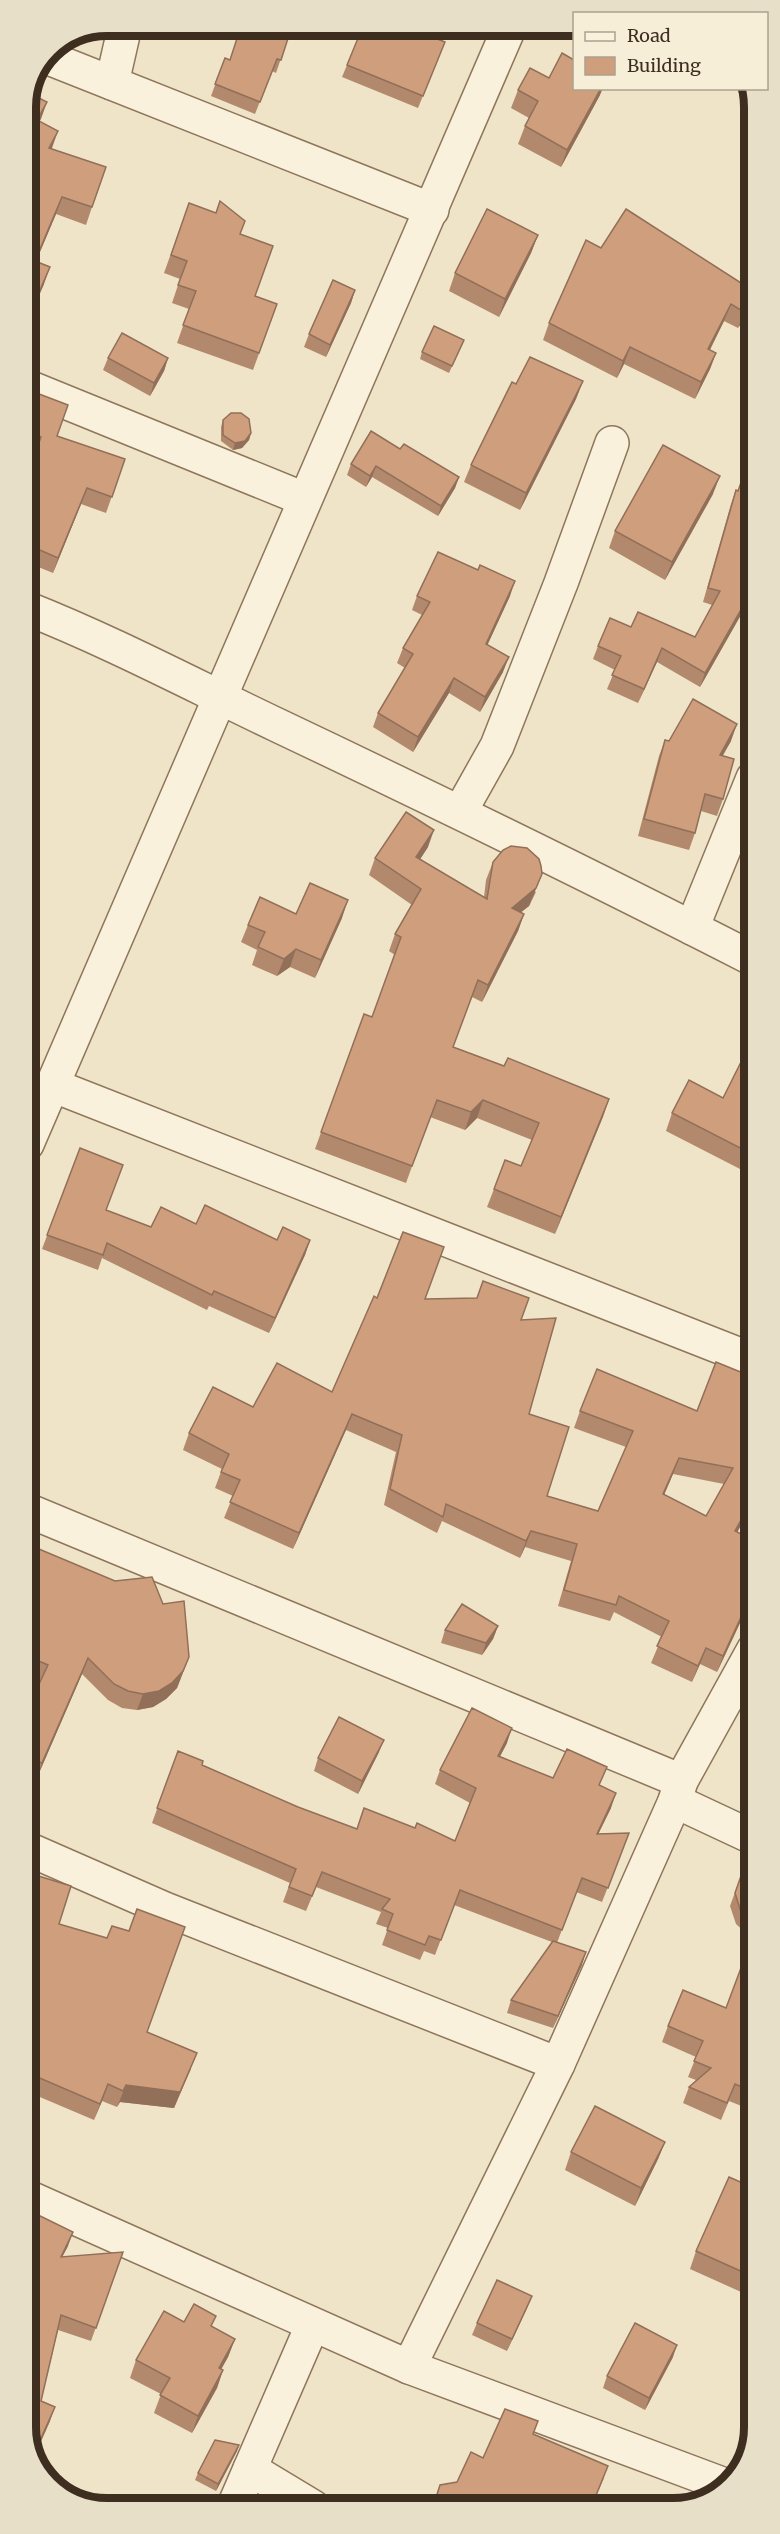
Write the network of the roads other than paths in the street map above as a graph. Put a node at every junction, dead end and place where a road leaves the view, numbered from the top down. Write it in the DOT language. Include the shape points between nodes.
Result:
graph roads {
  1 [pos="123,36"];
  2 [pos="506,36"];
  3 [pos="54,60"];
  4 [pos="112,83"];
  5 [pos="432,210"];
  6 [pos="36,390"];
  7 [pos="612,443"];
  8 [pos="304,500"];
  9 [pos="36,612"];
  10 [pos="219,697"];
  11 [pos="744,800"];
  12 [pos="460,812"];
  13 [pos="692,928"];
  14 [pos="744,954"];
  15 [pos="52,1085"];
  16 [pos="36,1123"];
  17 [pos="744,1356"];
  18 [pos="36,1514"];
  19 [pos="744,1669"];
  20 [pos="678,1791"];
  21 [pos="744,1832"];
  22 [pos="36,1853"];
  23 [pos="558,2064"];
  24 [pos="36,2201"];
  25 [pos="312,2326"];
  26 [pos="409,2367"];
  27 [pos="249,2469"];
  28 [pos="717,2482"];
  29 [pos="237,2498"];
  30 [pos="298,2498"];
  1 -- 4 [label="street"];
  2 -- 5 [label="street"];
  3 -- 4 [label="street"];
  4 -- 5 [label="street"];
  5 -- 8 [label="street"];
  6 -- 8 [label="street"];
  7 -- 12 [label="street" via="496,746"];
  8 -- 10 [label="street"];
  9 -- 10 [label="street"];
  10 -- 12 [label="street"];
  10 -- 15 [label="street"];
  11 -- 13 [label="street"];
  12 -- 13 [label="street"];
  13 -- 14 [label="street"];
  15 -- 16 [label="street"];
  15 -- 17 [label="street"];
  18 -- 20 [label="street"];
  19 -- 20 [label="street"];
  20 -- 21 [label="street"];
  20 -- 23 [label="street"];
  22 -- 23 [label="street" via="165,1909"];
  23 -- 26 [label="street"];
  24 -- 25 [label="street"];
  25 -- 26 [label="street"];
  25 -- 27 [label="street"];
  26 -- 28 [label="street"];
  27 -- 29 [label="street"];
  27 -- 30 [label="street"];
}
